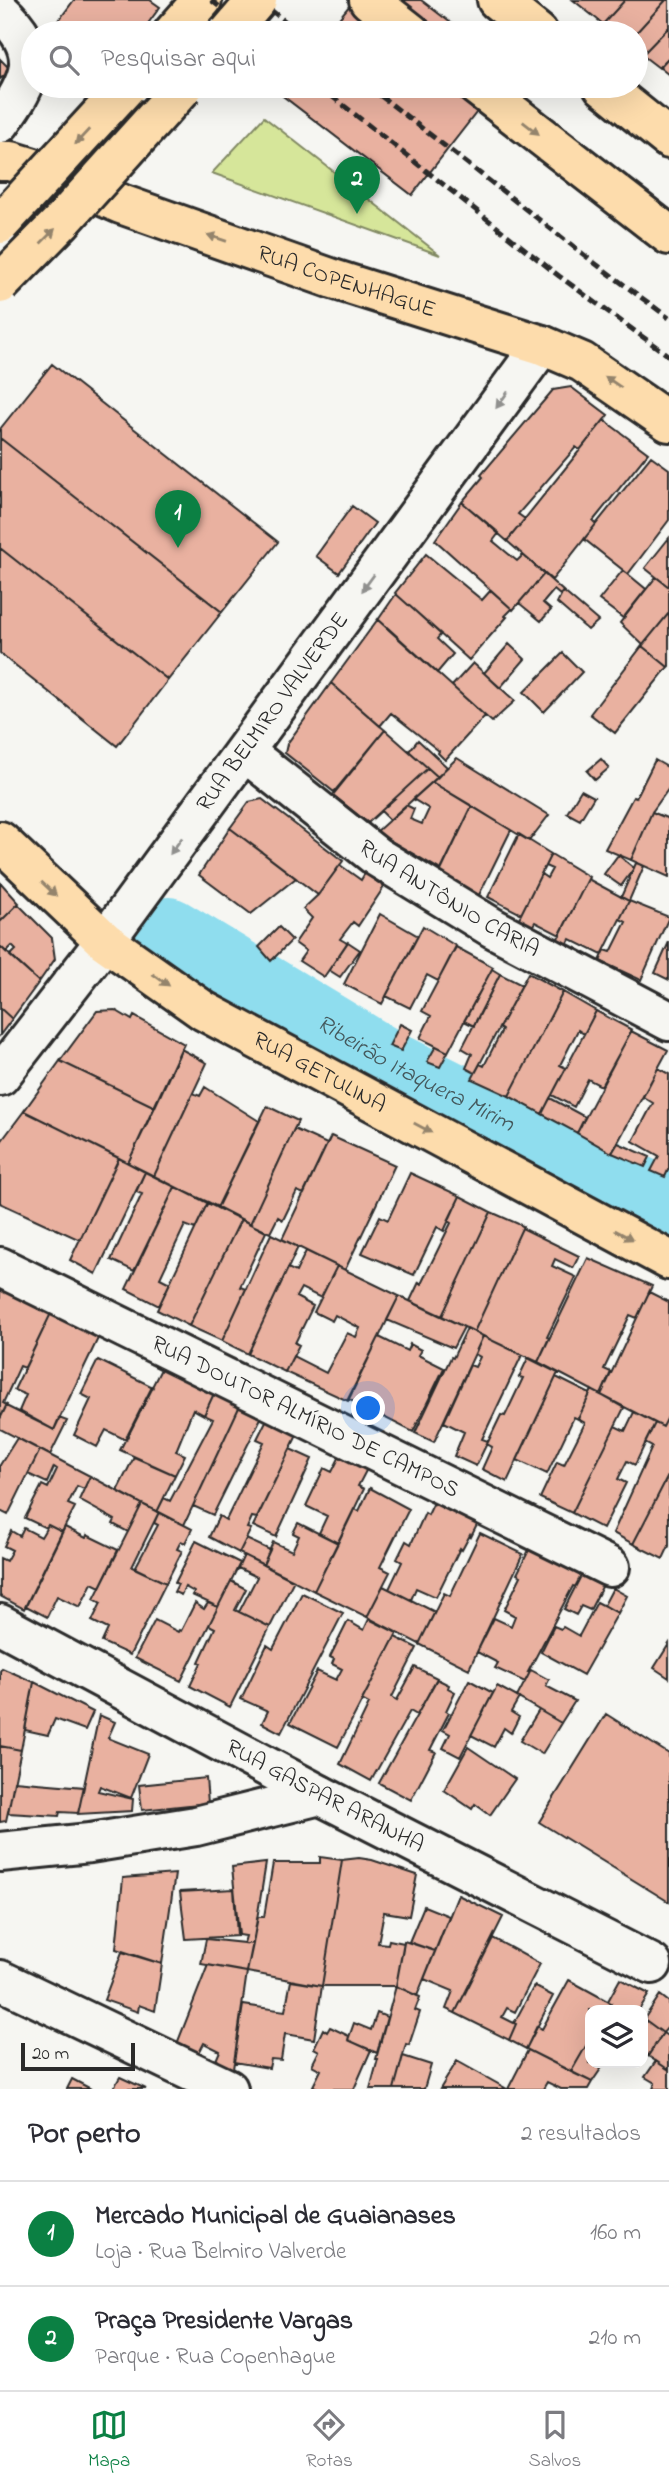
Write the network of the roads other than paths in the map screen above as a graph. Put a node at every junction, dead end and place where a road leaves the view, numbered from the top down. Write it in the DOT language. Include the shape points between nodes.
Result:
graph roads {
  1 [pos="202,0"];
  2 [pos="257,0"];
  3 [pos="369,0"];
  4 [pos="497,0"];
  5 [pos="0,11"];
  6 [pos="184,21"];
  7 [pos="239,21"];
  8 [pos="396,21"];
  9 [pos="523,21"];
  10 [pos="21,31"];
  11 [pos="21,91"];
  12 [pos="116,98"];
  13 [pos="173,98"];
  14 [pos="492,98"];
  15 [pos="618,98"];
  16 [pos="0,123"];
  17 [pos="669,139"];
  18 [pos="6,161"];
  19 [pos="0,224"];
  20 [pos="669,235"];
  21 [pos="0,284"];
  22 [pos="542,345"];
  23 [pos="669,422"];
  24 [pos="245,752"];
  25 [pos="0,841"];
  26 [pos="105,941"];
  27 [pos="669,1021"];
  28 [pos="0,1076"];
  29 [pos="669,1260"];
  30 [pos="0,1267"];
  31 [pos="610,1567"];
  32 [pos="0,1624"];
  33 [pos="320,1795"];
  34 [pos="0,1852"];
  35 [pos="652,1964"];
  36 [pos="0,1980"];
  37 [pos="228,2089"];
  1 -- 6 [label="main road"];
  2 -- 7 [label="main road, bridge"];
  3 -- 8 [label="main road"];
  4 -- 9 [label="main road"];
  5 -- 10 [label="street"];
  11 -- 16 [label="street"];
  12 -- 19 [label="main road, one-way, bridge"];
  21 -- 13 [label="main road, one-way, bridge"];
  14 -- 20 [label="main road, one-way"];
  15 -- 17 [label="main road"];
  22 -- 18 [label="main road, RUA COPENHAGUE, one-way" via="333,279 121,204 50,173"];
  23 -- 22 [label="main road, RUA COPENHAGUE, one-way" via="582,362"];
  22 -- 24 [label="street, RUA BELMIRO VALVERDE, one-way"];
  24 -- 26 [label="street, RUA BELMIRO VALVERDE, one-way"];
  24 -- 27 [label="street, RUA ANTÔNIO CARIA" via="377,857 493,928"];
  25 -- 26 [label="main road, RUA GETULINA, one-way"];
  26 -- 28 [label="street, RUA BELMIRO VALVERDE"];
  26 -- 29 [label="main road, RUA GETULINA, one-way" via="204,1011"];
  30 -- 31 [label="street, RUA DOUTOR ALMÍRIO DE CAMPOS"];
  32 -- 33 [label="street, RUA GASPAR ARANHA"];
  33 -- 34 [label="street" via="195,1826"];
  33 -- 35 [label="street, RUA GASPAR ARANHA"];
  36 -- 37 [label="street"];
}
